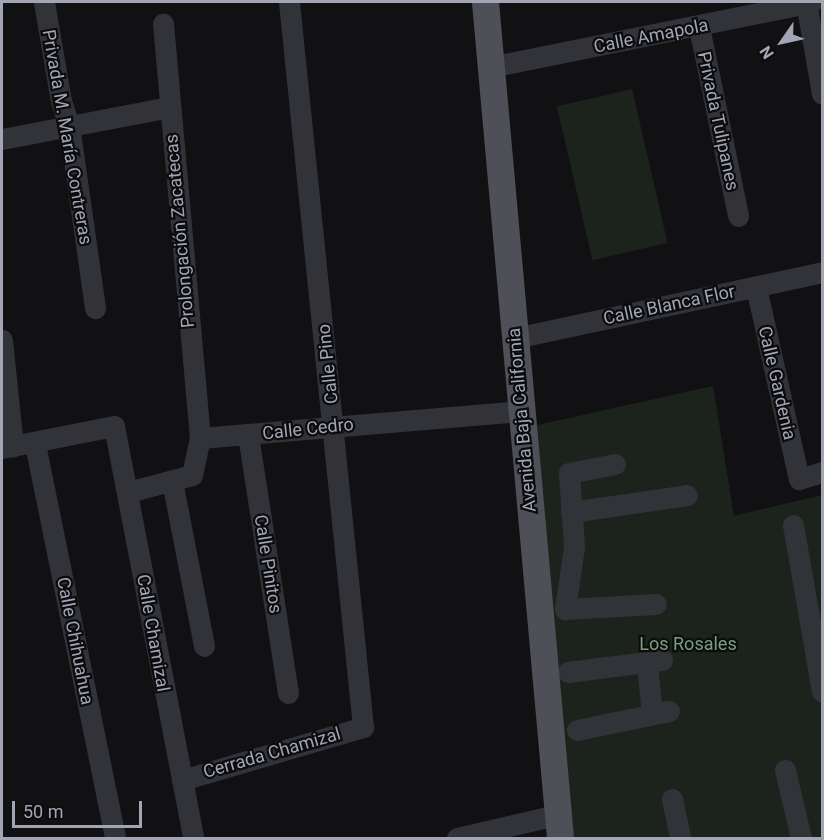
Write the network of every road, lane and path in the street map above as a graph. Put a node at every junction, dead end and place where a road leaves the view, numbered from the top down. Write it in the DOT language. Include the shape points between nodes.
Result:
graph roads {
  1 [pos="44,2"];
  2 [pos="289,2"];
  3 [pos="485,2"];
  4 [pos="806,2"];
  5 [pos="811,2"];
  6 [pos="163,24"];
  7 [pos="699,27"];
  8 [pos="490,67"];
  9 [pos="822,94"];
  10 [pos="169,107"];
  11 [pos="69,125"];
  12 [pos="2,139"];
  13 [pos="738,216"];
  14 [pos="822,272"];
  15 [pos="756,287"];
  16 [pos="95,308"];
  17 [pos="515,338"];
  18 [pos="2,340"];
  19 [pos="520,411"];
  20 [pos="335,425"];
  21 [pos="248,435"];
  22 [pos="200,438"];
  23 [pos="35,444"];
  24 [pos="7,447"];
  25 [pos="615,464"];
  26 [pos="822,472"];
  27 [pos="172,481"];
  28 [pos="128,492"];
  29 [pos="687,495"];
  30 [pos="571,512"];
  31 [pos="792,525"];
  32 [pos="656,604"];
  33 [pos="204,646"];
  34 [pos="568,672"];
  35 [pos="822,691"];
  36 [pos="288,693"];
  37 [pos="363,726"];
  38 [pos="577,730"];
  39 [pos="785,770"];
  40 [pos="182,780"];
  41 [pos="672,798"];
  42 [pos="558,827"];
  43 [pos="116,838"];
  44 [pos="193,838"];
  45 [pos="457,838"];
  46 [pos="680,838"];
  47 [pos="801,838"];
  1 -- 11 [label="street, Privada M. María Contreras"];
  2 -- 20 [label="street, Calle Pino"];
  3 -- 8 [label="main road, Avenida Baja California"];
  4 -- 5 [label="street, Calle Amapola"];
  4 -- 7 [label="street, Calle Amapola"];
  4 -- 9 [label="street"];
  6 -- 10 [label="street, Prolongación Zacatecas"];
  7 -- 8 [label="street, Calle Amapola"];
  7 -- 13 [label="street, Privada Tulipanes"];
  8 -- 17 [label="main road, Avenida Baja California"];
  10 -- 11 [label="street"];
  10 -- 22 [label="street, Prolongación Zacatecas"];
  11 -- 12 [label="street"];
  11 -- 16 [label="street, Privada M. María Contreras"];
  14 -- 15 [label="street, Calle Blanca Flor"];
  15 -- 17 [label="street, Calle Blanca Flor"];
  15 -- 26 [label="street, Calle Gardenia" via="799,479"];
  17 -- 19 [label="main road, Avenida Baja California"];
  18 -- 24 [label="street"];
  19 -- 20 [label="street, Calle Cedro"];
  19 -- 42 [label="main road, Avenida Baja California"];
  20 -- 21 [label="street, Calle Cedro"];
  20 -- 37 [label="street, Calle Pino"];
  21 -- 22 [label="street, Calle Cedro"];
  21 -- 36 [label="street, Calle Pinitos"];
  22 -- 27 [label="street" via="192,475"];
  23 -- 24 [label="street"];
  23 -- 28 [label="street, Calle Chamizal" via="114,426"];
  23 -- 43 [label="street, Calle Chihuahua"];
  25 -- 30 [label="street" via="568,473"];
  27 -- 28 [label="street"];
  27 -- 33 [label="street"];
  28 -- 40 [label="street, Calle Chamizal"];
  29 -- 30 [label="street"];
  30 -- 32 [label="street" via="574,547 565,609"];
  31 -- 35 [label="street"];
  34 -- 38 [label="street" via="654,662 661,713"];
  37 -- 40 [label="street, Cerrada Chamizal"];
  39 -- 47 [label="street"];
  40 -- 44 [label="street, Calle Chamizal"];
  41 -- 46 [label="street"];
  42 -- 45 [label="street"];
}
